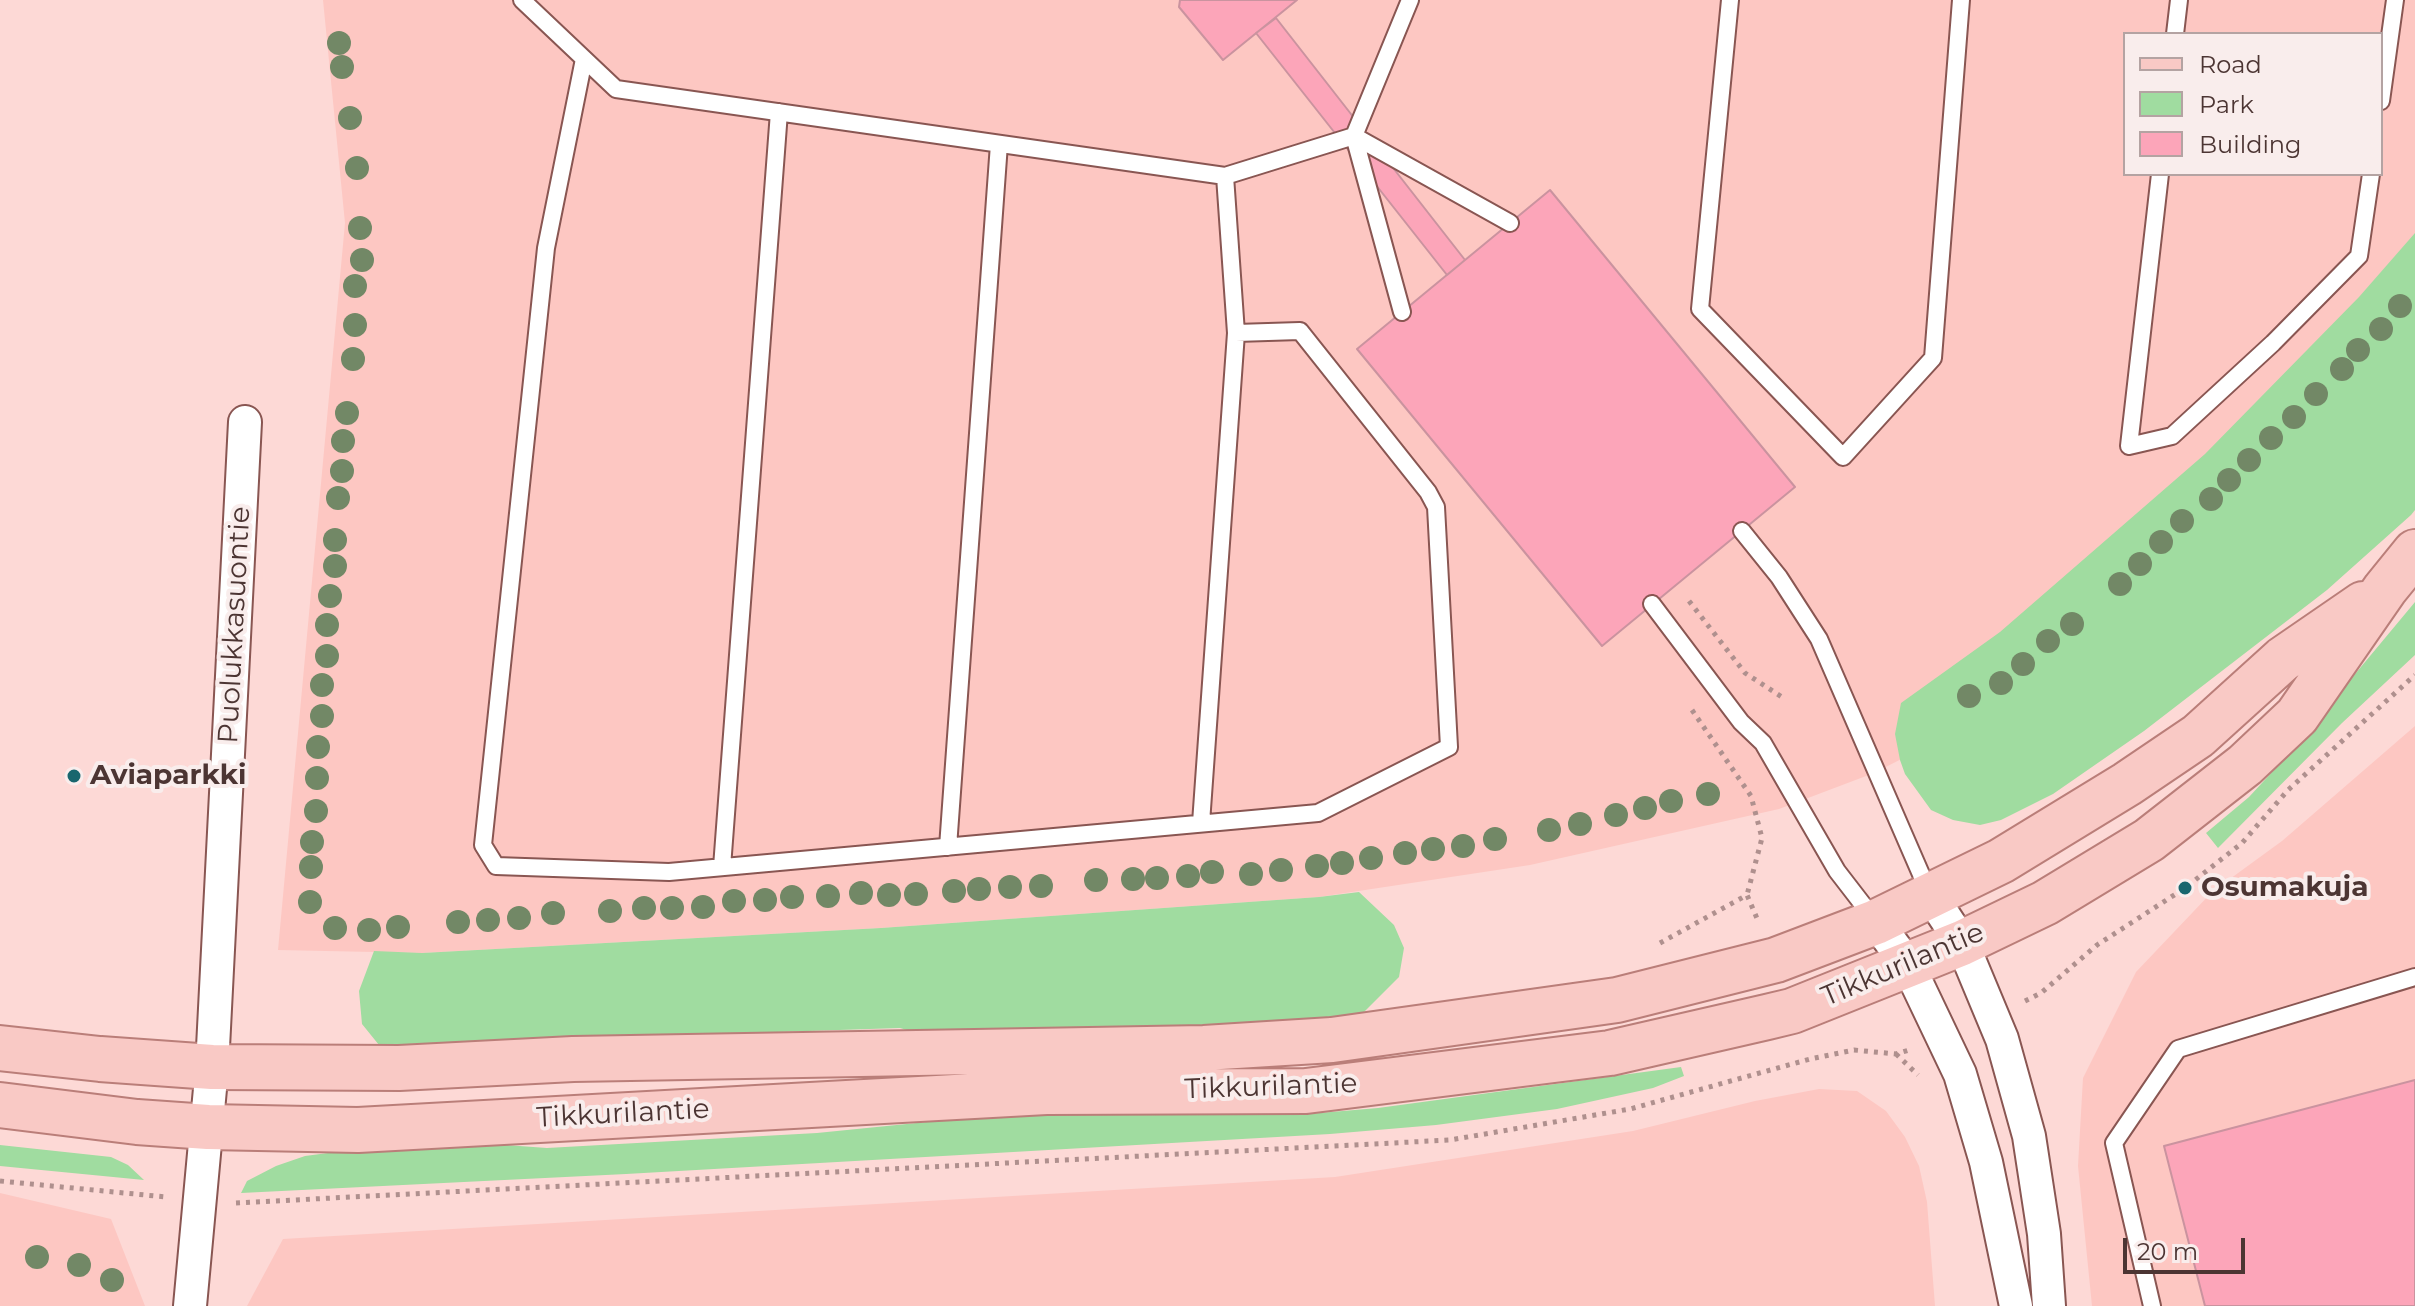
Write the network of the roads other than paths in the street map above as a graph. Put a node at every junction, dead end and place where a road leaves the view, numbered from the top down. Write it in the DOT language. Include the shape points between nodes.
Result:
graph roads {
  1 [pos="522,0"];
  2 [pos="1410,0"];
  3 [pos="1730,0"];
  4 [pos="1961,0"];
  5 [pos="2179,0"];
  6 [pos="2395,0"];
  7 [pos="2175,32"];
  8 [pos="584,59"];
  9 [pos="2383,87"];
  10 [pos="779,112"];
  11 [pos="1354,136"];
  12 [pos="999,144"];
  13 [pos="1225,176"];
  14 [pos="2160,176"];
  15 [pos="2371,176"];
  16 [pos="1510,223"];
  17 [pos="1402,312"];
  18 [pos="1236,333"];
  19 [pos="245,422"];
  20 [pos="1742,531"];
  21 [pos="2415,552"];
  22 [pos="2385,589"];
  23 [pos="1652,604"];
  24 [pos="1201,823"];
  25 [pos="948,847"];
  26 [pos="722,867"];
  27 [pos="1931,896"];
  28 [pos="1876,922"];
  29 [pos="1962,943"];
  30 [pos="1908,965"];
  31 [pos="2415,977"];
  32 [pos="0,1048"];
  33 [pos="212,1067"];
  34 [pos="0,1105"];
  35 [pos="208,1127"];
  36 [pos="190,1306"];
  37 [pos="2016,1306"];
  38 [pos="2049,1306"];
  39 [pos="2152,1306"];
  1 -- 8 [label="lane"];
  2 -- 11 [label="lane"];
  3 -- 4 [label="lane" via="1700,309 1843,457 1933,358"];
  5 -- 7 [label="lane"];
  6 -- 9 [label="lane"];
  8 -- 10 [label="lane" via="616,89"];
  8 -- 26 [label="lane" via="546,248 483,845 496,866 669,872"];
  10 -- 12 [label="lane"];
  10 -- 26 [label="lane"];
  11 -- 13 [label="lane"];
  11 -- 16 [label="lane"];
  11 -- 17 [label="lane"];
  12 -- 13 [label="lane"];
  12 -- 25 [label="lane"];
  13 -- 18 [label="lane"];
  14 -- 15 [label="lane" via="2129,446 2172,436 2359,256"];
  18 -- 24 [label="lane"];
  18 -- 24 [label="lane" via="1300,331 1436,507 1449,747 1318,813"];
  19 -- 33 [label="street, Puolukkasuontie"];
  20 -- 27 [label="lane" via="1819,639"];
  21 -- 22 [label="main road, Tikkurilantie"];
  22 -- 27 [label="main road, Tikkurilantie" via="2283,659 2198,736 2001,861"];
  22 -- 29 [label="main road, Tikkurilantie" via="2297,716 2245,765 2149,840 2045,903"];
  23 -- 28 [label="lane" via="1741,722 1763,743 1837,871"];
  24 -- 25 [label="lane"];
  25 -- 26 [label="lane"];
  27 -- 28 [label="main road, Tikkurilantie"];
  27 -- 29 [label="street"];
  28 -- 30 [label="street"];
  28 -- 33 [label="main road, Tikkurilantie" via="1776,960 1617,1000 1332,1040 1204,1048 573,1059 399,1068"];
  29 -- 30 [label="main road, Tikkurilantie"];
  29 -- 38 [label="street" via="2002,1039 2029,1136"];
  30 -- 35 [label="main road, Tikkurilantie" via="1792,1011 1610,1053 1306,1091 1046,1092 358,1130"];
  30 -- 37 [label="street" via="1955,1061 1975,1119"];
  31 -- 39 [label="lane" via="2178,1049 2114,1143"];
  32 -- 33 [label="main road, Tikkurilantie"];
  33 -- 35 [label="street, Puolukkasuontie"];
  34 -- 35 [label="main road, Tikkurilantie"];
  35 -- 36 [label="street, Puolukkasuontie"];
}
